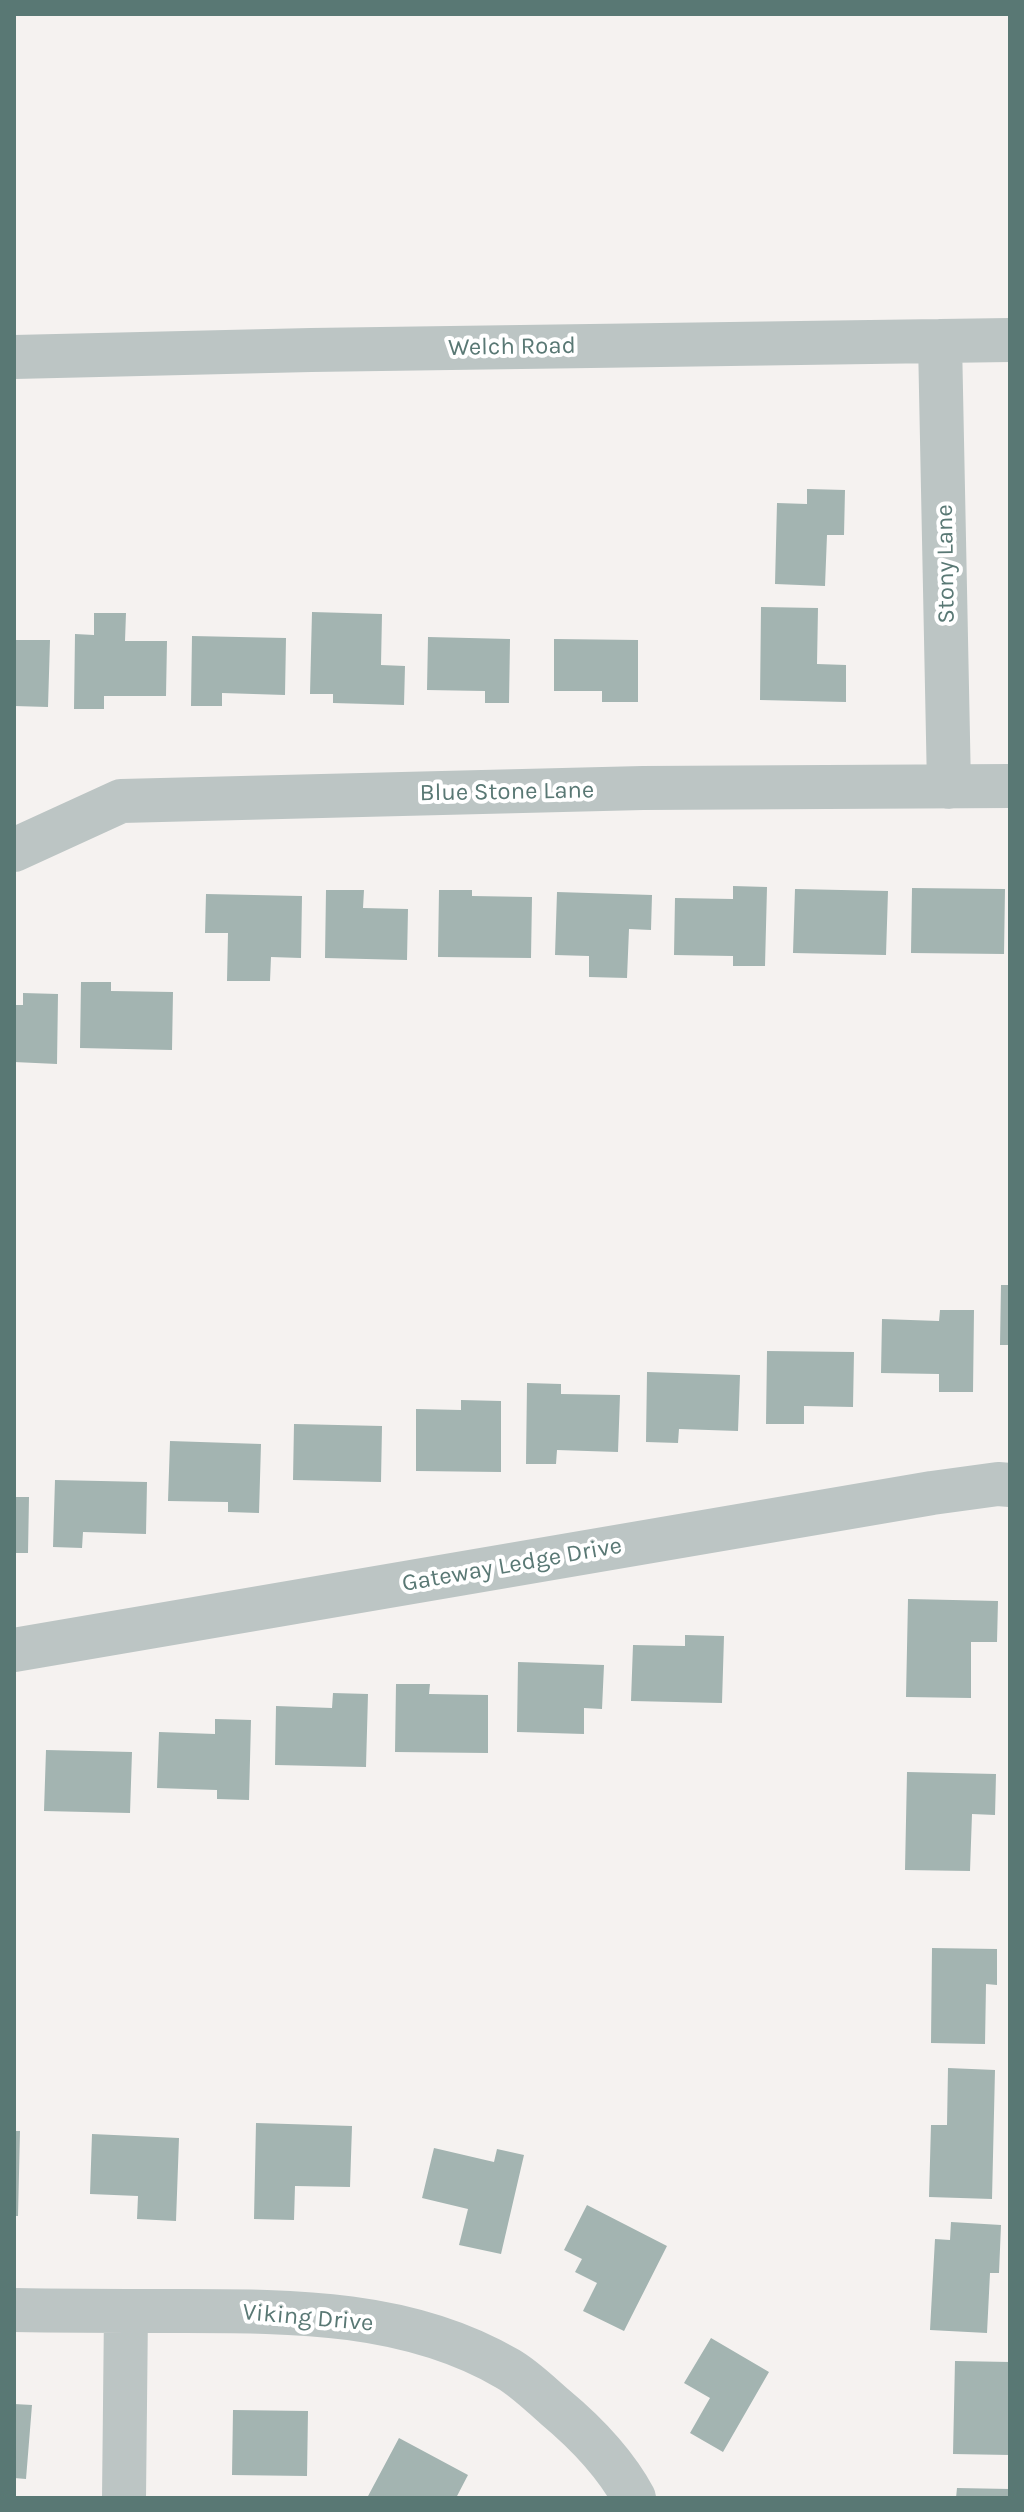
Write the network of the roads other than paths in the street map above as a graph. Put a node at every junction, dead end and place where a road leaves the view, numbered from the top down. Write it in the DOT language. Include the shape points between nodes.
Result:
graph roads {
  1 [pos="1010,340"];
  2 [pos="940,341"];
  3 [pos="14,357"];
  4 [pos="1010,786"];
  5 [pos="949,787"];
  6 [pos="14,850"];
  7 [pos="1010,1485"];
  8 [pos="14,1650"];
  9 [pos="14,2310"];
  10 [pos="126,2311"];
  11 [pos="124,2498"];
  12 [pos="634,2498"];
  1 -- 2 [label="street, Welch Road"];
  2 -- 3 [label="street, Welch Road"];
  2 -- 5 [label="street, Stony Lane"];
  4 -- 5 [label="street, Blue Stone Lane"];
  5 -- 6 [label="street, Blue Stone Lane" via="643,788 121,801"];
  7 -- 8 [label="street, Gateway Ledge Drive" via="932,1493"];
  9 -- 10 [label="street, Viking Drive"];
  10 -- 11 [label="street"];
  10 -- 12 [label="street, Viking Drive" via="352,2317 444,2340 509,2370 540,2394 601,2452"];
}
